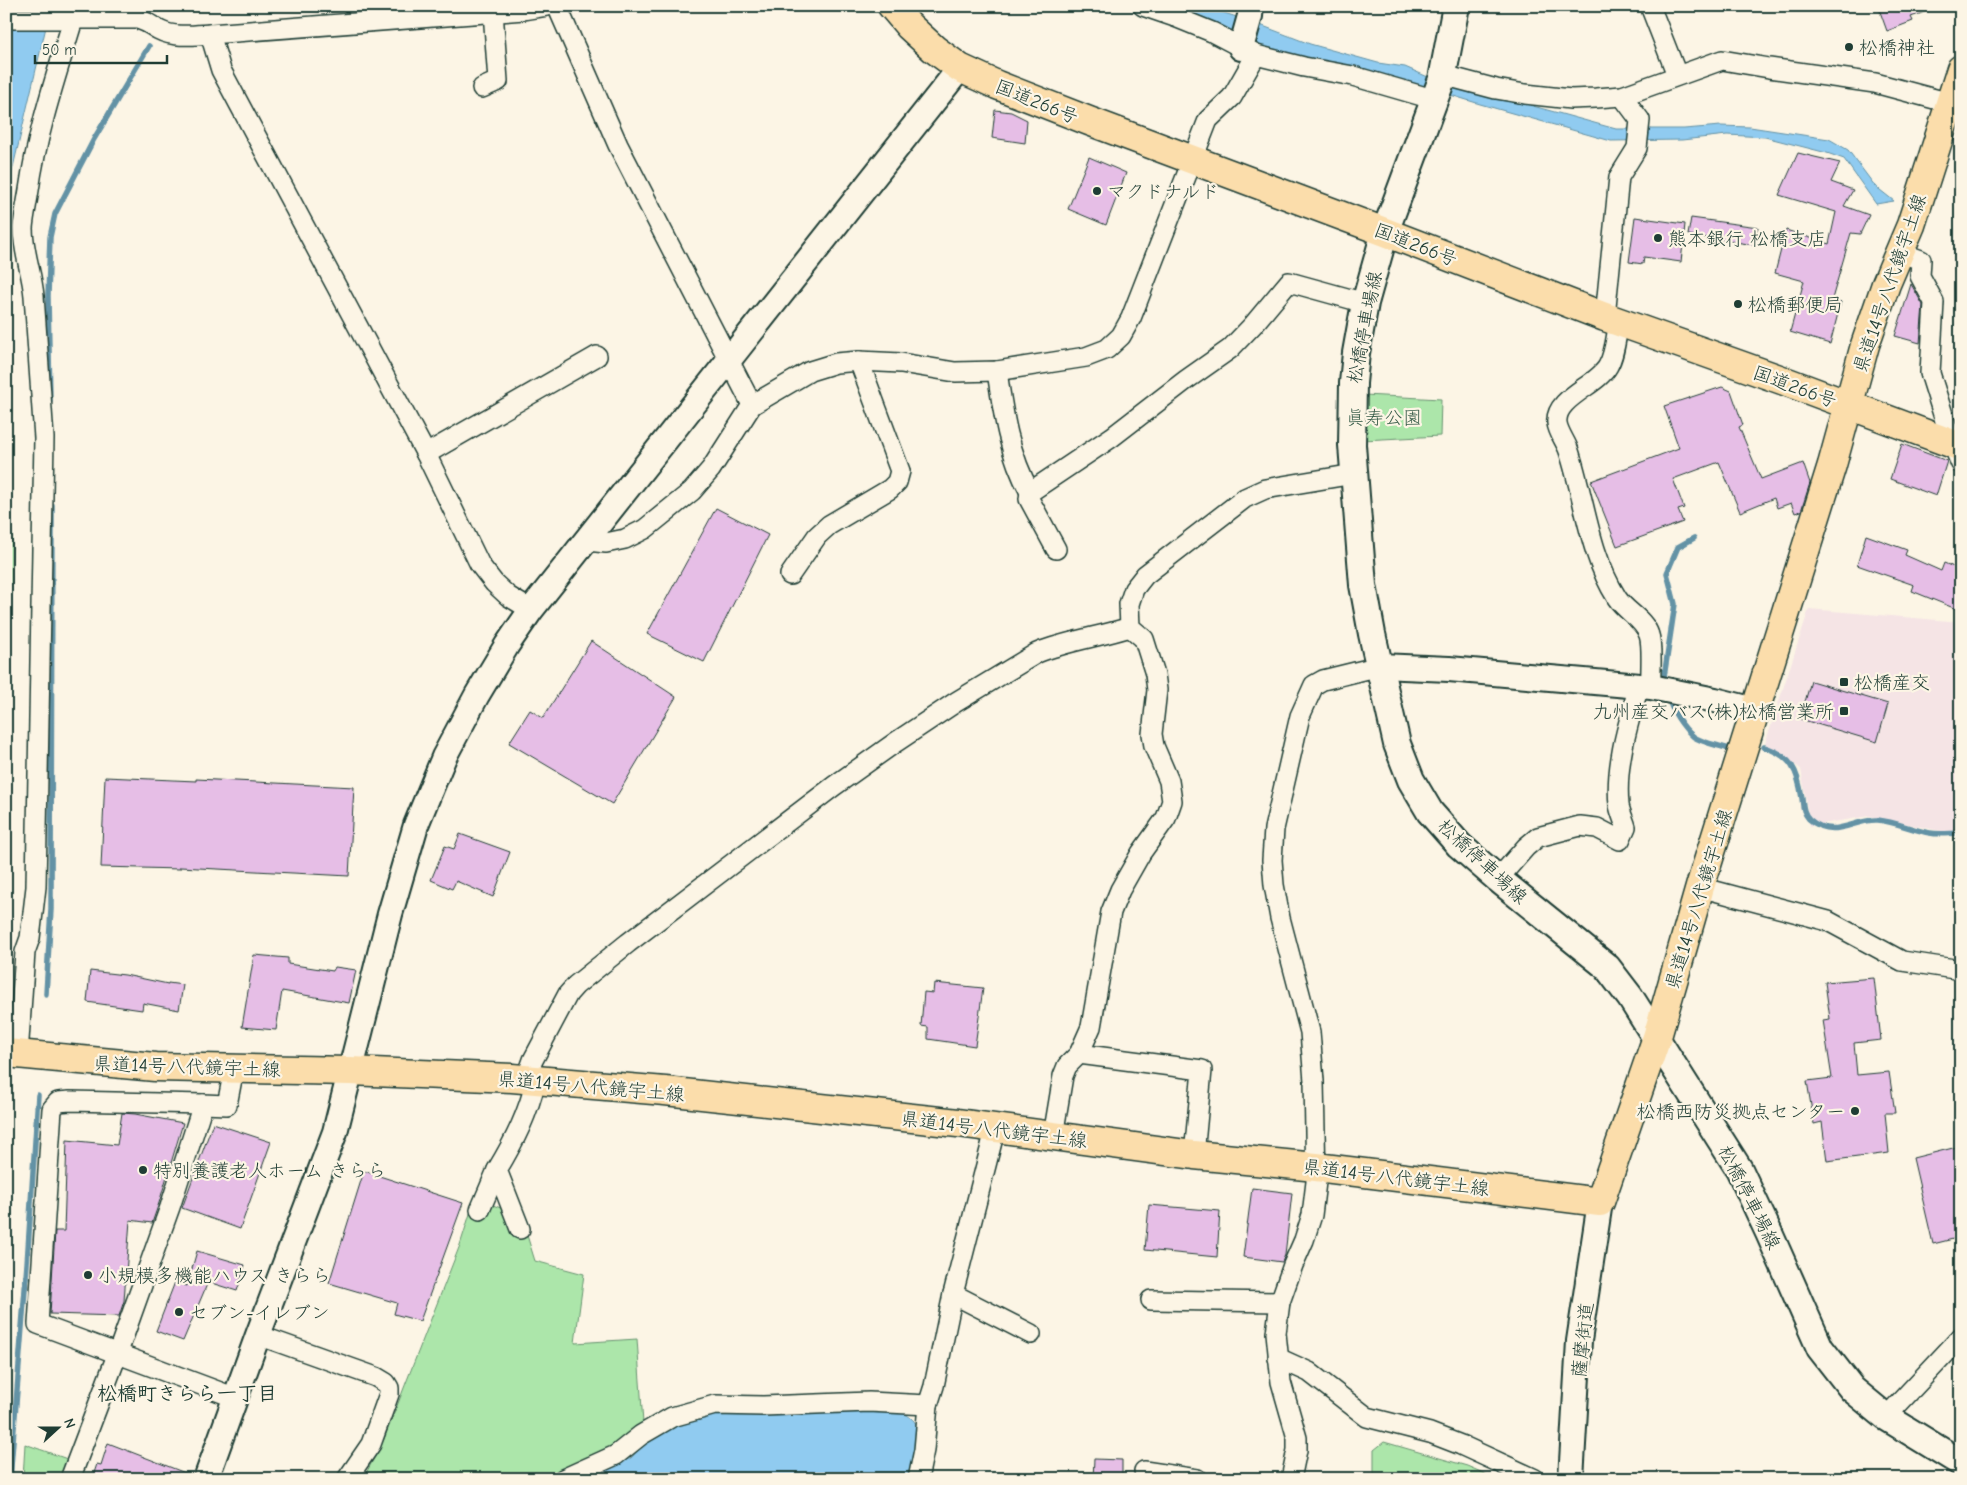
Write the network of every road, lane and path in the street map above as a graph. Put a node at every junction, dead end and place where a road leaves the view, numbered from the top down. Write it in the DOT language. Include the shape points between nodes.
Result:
graph roads {
  1 [pos="548,6"];
  2 [pos="557,6"];
  3 [pos="892,6"];
  4 [pos="1143,6"];
  5 [pos="1456,6"];
  6 [pos="1650,6"];
  7 [pos="1250,11"];
  8 [pos="493,12"];
  9 [pos="6,19"];
  10 [pos="68,20"];
  11 [pos="210,34"];
  12 [pos="1246,48"];
  13 [pos="960,68"];
  14 [pos="1961,69"];
  15 [pos="1677,75"];
  16 [pos="1440,87"];
  17 [pos="482,88"];
  18 [pos="1622,96"];
  19 [pos="1955,105"];
  20 [pos="1191,159"];
  21 [pos="1385,232"];
  22 [pos="1899,252"];
  23 [pos="1365,302"];
  24 [pos="1612,320"];
  25 [pos="597,356"];
  26 [pos="729,361"];
  27 [pos="859,361"];
  28 [pos="996,371"];
  29 [pos="752,406"];
  30 [pos="1848,406"];
  31 [pos="1958,452"];
  32 [pos="426,454"];
  33 [pos="1354,474"];
  34 [pos="1030,492"];
  35 [pos="587,541"];
  36 [pos="1056,549"];
  37 [pos="790,575"];
  38 [pos="531,610"];
  39 [pos="1130,627"];
  40 [pos="1380,666"];
  41 [pos="1655,688"];
  42 [pos="1755,710"];
  43 [pos="1498,879"];
  44 [pos="1700,887"];
  45 [pos="1961,970"];
  46 [pos="1657,1037"];
  47 [pos="12,1054"];
  48 [pos="1078,1054"];
  49 [pos="234,1069"];
  50 [pos="350,1071"];
  51 [pos="531,1080"];
  52 [pos="203,1104"];
  53 [pos="995,1130"];
  54 [pos="1053,1136"];
  55 [pos="1194,1155"];
  56 [pos="1316,1167"];
  57 [pos="497,1170"];
  58 [pos="1600,1202"];
  59 [pos="480,1210"];
  60 [pos="520,1229"];
  61 [pos="952,1294"];
  62 [pos="1150,1300"];
  63 [pos="1280,1302"];
  64 [pos="1031,1334"];
  65 [pos="258,1335"];
  66 [pos="1961,1337"];
  67 [pos="117,1354"];
  68 [pos="1278,1358"];
  69 [pos="236,1398"];
  70 [pos="928,1405"];
  71 [pos="1886,1417"];
  72 [pos="1961,1463"];
  73 [pos="1144,1471"];
  74 [pos="70,1479"];
  75 [pos="206,1479"];
  76 [pos="347,1479"];
  77 [pos="563,1479"];
  78 [pos="918,1479"];
  79 [pos="1197,1479"];
  80 [pos="1291,1479"];
  81 [pos="1535,1479"];
  82 [pos="1571,1479"];
  1 -- 8 [label="street"];
  2 -- 26 [label="street" via="618,145"];
  3 -- 13 [label="main road, 国道266号" via="934,49"];
  4 -- 12 [label="street"];
  5 -- 16 [label="main road, 松橋停車場線"];
  6 -- 15 [label="street"];
  7 -- 12 [label="street"];
  8 -- 11 [label="street"];
  8 -- 17 [label="street" via="498,81"];
  9 -- 10 [label="street"];
  10 -- 11 [label="street" via="138,19 150,22 167,33"];
  10 -- 47 [label="street" via="32,165 23,226 32,274 44,438 36,887"];
  11 -- 32 [label="street" via="222,70"];
  12 -- 16 [label="street" via="1304,67"];
  12 -- 20 [label="street" via="1232,97 1208,120"];
  13 -- 20 [label="main road, 国道266号"];
  13 -- 26 [label="street"];
  14 -- 19 [label="main road, 県道14号八代鏡宇土線"];
  15 -- 18 [label="street"];
  15 -- 19 [label="street" via="1722,60 1875,83"];
  16 -- 18 [label="street" via="1496,89 1571,98"];
  16 -- 21 [label="main road, 松橋停車場線"];
  18 -- 24 [label="street" via="1640,120 1637,148 1619,177"];
  19 -- 22 [label="main road, 県道14号八代鏡宇土線"];
  20 -- 21 [label="main road, 国道266号"];
  20 -- 28 [label="street" via="1121,336 1107,349 1086,357"];
  21 -- 23 [label="main road, 松橋停車場線"];
  21 -- 24 [label="main road, 国道266号"];
  22 -- 30 [label="main road, 県道14号八代鏡宇土線" via="1865,345"];
  22 -- 31 [label="street" via="1921,260 1920,276 1934,302 1930,373"];
  23 -- 33 [label="main road, 松橋停車場線" via="1353,383"];
  23 -- 34 [label="street" via="1290,282 1230,349 1112,438"];
  24 -- 30 [label="main road, 国道266号"];
  24 -- 41 [label="street" via="1608,366 1596,380 1560,408 1557,423 1568,450 1599,561 1617,598 1644,624 1650,636"];
  25 -- 32 [label="street"];
  26 -- 29 [label="street"];
  26 -- 35 [label="street"];
  27 -- 28 [label="street" via="955,372"];
  27 -- 29 [label="street" via="836,363 810,371"];
  27 -- 37 [label="street" via="900,472 897,482 829,525 817,536"];
  28 -- 34 [label="street" via="1012,452"];
  29 -- 35 [label="street" via="711,470 692,491 645,529 625,539 606,544"];
  30 -- 31 [label="main road, 国道266号"];
  30 -- 42 [label="main road, 県道14号八代鏡宇土線"];
  32 -- 38 [label="street" via="480,565 508,596"];
  33 -- 39 [label="street" via="1265,489 1245,498 1144,575 1129,604"];
  33 -- 40 [label="main road, 松橋停車場線" via="1363,585"];
  34 -- 36 [label="street" via="1029,499"];
  35 -- 38 [label="street"];
  38 -- 50 [label="street" via="476,694 444,757 416,825"];
  39 -- 48 [label="street" via="1144,639 1155,674 1157,690 1152,734 1169,781 1172,800 1166,818 1141,853 1111,912 1091,1028"];
  39 -- 51 [label="street" via="1037,652 896,742 766,837 576,985 542,1043"];
  40 -- 41 [label="street" via="1449,669"];
  40 -- 43 [label="main road, 松橋停車場線" via="1397,744 1411,780 1430,812 1459,845"];
  40 -- 56 [label="street" via="1314,685 1300,716 1274,830 1272,860 1280,918 1313,1053"];
  41 -- 42 [label="street"];
  41 -- 43 [label="street" via="1625,738 1618,781 1619,808 1626,827 1620,840 1597,828 1580,826 1538,837"];
  42 -- 44 [label="main road, 県道14号八代鏡宇土線"];
  43 -- 46 [label="main road, 松橋停車場線" via="1607,967"];
  44 -- 45 [label="street" via="1828,921 1902,962"];
  44 -- 46 [label="main road, 県道14号八代鏡宇土線"];
  46 -- 58 [label="main road, 県道14号八代鏡宇土線"];
  46 -- 71 [label="main road, 松橋停車場線" via="1739,1169 1820,1348 1852,1389"];
  47 -- 49 [label="main road, 県道14号八代鏡宇土線" via="155,1067"];
  48 -- 54 [label="street" via="1063,1076"];
  48 -- 55 [label="street" via="1202,1070"];
  49 -- 50 [label="main road, 県道14号八代鏡宇土線"];
  49 -- 52 [label="street" via="226,1105"];
  50 -- 51 [label="main road, 県道14号八代鏡宇土線"];
  50 -- 65 [label="street" via="335,1132"];
  51 -- 53 [label="main road, 県道14号八代鏡宇土線" via="665,1091 941,1121"];
  51 -- 57 [label="street" via="532,1098 516,1139"];
  52 -- 67 [label="street"];
  52 -- 67 [label="street" via="70,1101 58,1102 52,1109 38,1324"];
  53 -- 54 [label="main road, 県道14号八代鏡宇土線"];
  53 -- 61 [label="street"];
  54 -- 55 [label="main road, 県道14号八代鏡宇土線"];
  55 -- 56 [label="main road, 県道14号八代鏡宇土線"];
  56 -- 58 [label="main road, 県道14号八代鏡宇土線"];
  56 -- 63 [label="street" via="1312,1215"];
  57 -- 59 [label="street"];
  57 -- 60 [label="street"];
  58 -- 82 [label="street, 薩摩街道" via="1579,1341"];
  61 -- 64 [label="street"];
  61 -- 70 [label="street"];
  62 -- 63 [label="street"];
  63 -- 68 [label="street" via="1276,1333"];
  65 -- 69 [label="street"];
  65 -- 76 [label="street" via="386,1383 389,1394 371,1444"];
  66 -- 71 [label="street"];
  67 -- 69 [label="street"];
  67 -- 74 [label="street"];
  68 -- 80 [label="street" via="1284,1397 1297,1438"];
  68 -- 81 [label="street" via="1309,1372 1367,1417 1453,1442"];
  69 -- 75 [label="street"];
  70 -- 77 [label="street" via="894,1402 715,1405 672,1417 641,1435 616,1455"];
  70 -- 78 [label="street"];
  71 -- 72 [label="main road, 松橋停車場線"];
  73 -- 79 [label="street"];
}
